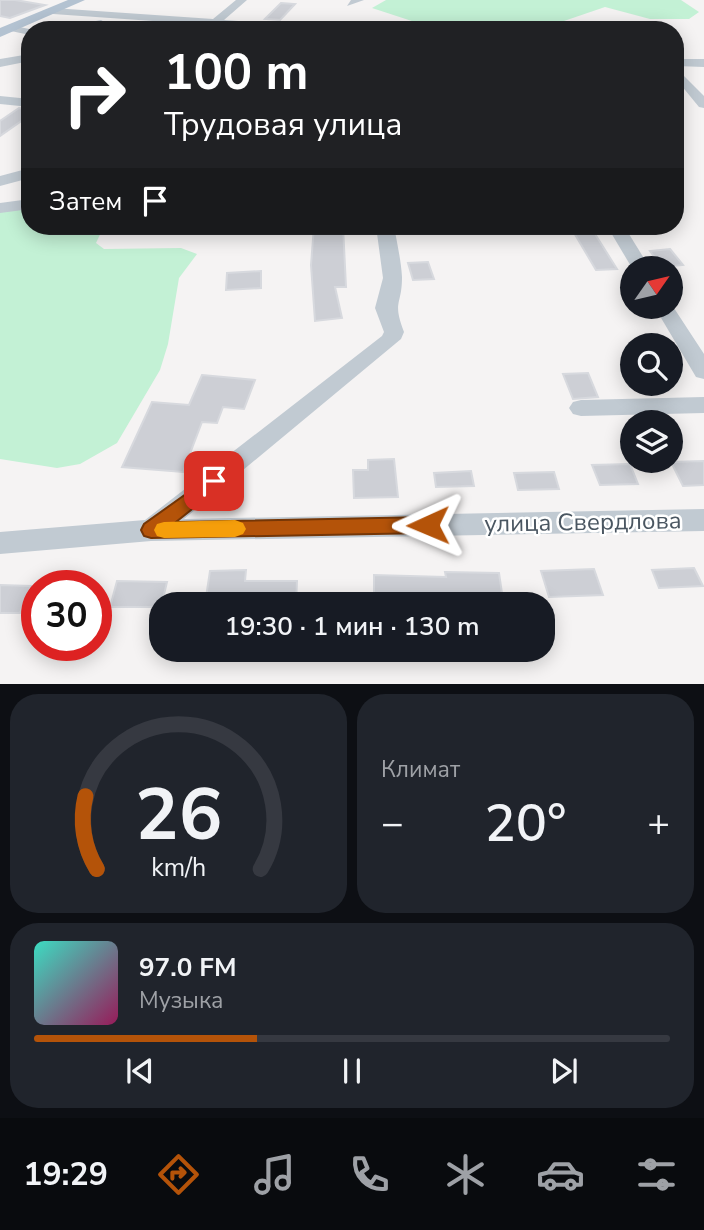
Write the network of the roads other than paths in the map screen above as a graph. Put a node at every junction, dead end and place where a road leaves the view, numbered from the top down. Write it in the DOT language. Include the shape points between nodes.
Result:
graph roads {
  1 [pos="242,0"];
  2 [pos="73,2"];
  3 [pos="49,5"];
  4 [pos="181,21"];
  5 [pos="218,21"];
  6 [pos="5,30"];
  7 [pos="21,58"];
  8 [pos="0,62"];
  9 [pos="684,63"];
  10 [pos="704,63"];
  11 [pos="684,81"];
  12 [pos="2,92"];
  13 [pos="21,99"];
  14 [pos="704,104"];
  15 [pos="21,175"];
  16 [pos="0,181"];
  17 [pos="21,205"];
  18 [pos="0,208"];
  19 [pos="386,235"];
  20 [pos="621,235"];
  21 [pos="634,256"];
  22 [pos="672,319"];
  23 [pos="704,372"];
  24 [pos="704,405"];
  25 [pos="581,408"];
  26 [pos="704,520"];
  27 [pos="151,530"];
  28 [pos="0,544"];
  1 -- 5 [label="street"];
  2 -- 3 [label="main road"];
  3 -- 4 [label="street"];
  3 -- 6 [label="main road"];
  7 -- 8 [label="street"];
  9 -- 10 [label="street"];
  11 -- 14 [label="street"];
  12 -- 13 [label="street"];
  15 -- 16 [label="street"];
  17 -- 18 [label="street"];
  19 -- 27 [label="street" via="393,282 385,308 394,332 391,339"];
  20 -- 21 [label="street"];
  22 -- 23 [label="street"];
  24 -- 25 [label="street"];
  26 -- 27 [label="street, улица Свердлова"];
  27 -- 28 [label="street, улица Свердлова"];
}
